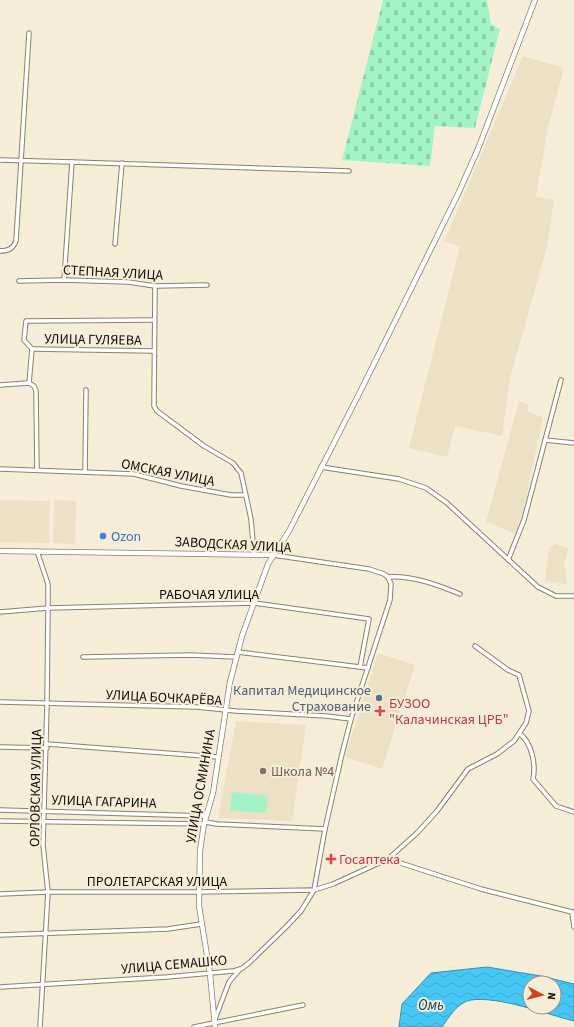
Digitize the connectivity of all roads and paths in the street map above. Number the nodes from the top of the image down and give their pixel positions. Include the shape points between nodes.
1 (535, 0) edge
2 (29, 33) dead end
3 (0, 160) edge
4 (21, 160) junction
5 (72, 162) junction
6 (122, 163) junction
7 (349, 171) dead end
8 (115, 244) dead end
9 (0, 251) edge
10 (64, 280) junction
11 (19, 281) dead end
12 (207, 285) dead end
13 (155, 286) junction
14 (154, 320) junction
15 (32, 349) junction
16 (153, 351) junction
17 (561, 380) dead end
18 (29, 383) junction
19 (0, 385) edge
20 (86, 390) dead end
21 (545, 440) junction
22 (574, 443) edge
23 (321, 467) junction
24 (0, 469) edge
25 (37, 470) junction
26 (86, 472) junction
27 (245, 495) junction
28 (0, 551) edge
29 (37, 551) junction
30 (254, 554) junction
31 (273, 555) junction
32 (508, 560) junction
33 (388, 577) junction
34 (460, 594) dead end
35 (574, 596) edge
36 (254, 603) junction
37 (48, 608) junction
38 (0, 612) edge
39 (475, 646) dead end
40 (237, 654) junction
41 (83, 657) dead end
42 (360, 667) junction
43 (368, 668) junction
44 (0, 702) edge
45 (48, 704) junction
46 (225, 710) junction
47 (351, 719) junction
48 (520, 734) junction
49 (47, 746) junction
50 (0, 747) edge
51 (218, 757) junction
52 (0, 810) edge
53 (45, 811) junction
54 (574, 812) edge
55 (206, 816) junction
56 (0, 821) edge
57 (45, 822) junction
58 (204, 823) junction
59 (325, 828) junction
60 (388, 859) junction
61 (314, 890) junction
62 (48, 892) junction
63 (198, 892) junction
64 (0, 894) edge
65 (573, 911) edge
66 (201, 924) junction
67 (574, 927) edge
68 (46, 934) junction
69 (0, 935) edge
70 (241, 968) junction
71 (210, 974) junction
72 (42, 985) junction
73 (0, 987) edge
74 (303, 1005) dead end
75 (215, 1023) edge
76 (40, 1027) edge
77 (194, 1027) edge

1 - 23 street, УЛИЦА ОСМИНИНА via 461,187
2 - 4 street
3 - 4 street
4 - 5 street
4 - 9 street via 16,241 14,247
5 - 6 street
5 - 10 street
6 - 7 street
6 - 8 street
10 - 11 street, СТЕПНАЯ УЛИЦА
10 - 13 street, СТЕПНАЯ УЛИЦА via 128,282
12 - 13 street, СТЕПНАЯ УЛИЦА
13 - 14 street
14 - 15 street via 29,320 25,324 24,340
14 - 16 street
15 - 16 street, УЛИЦА ГУЛЯЕВА
15 - 18 street
16 - 27 street via 154,406 157,411 237,467 241,473
17 - 21 street
18 - 19 street
18 - 25 street via 36,391
20 - 26 street
21 - 22 street
21 - 32 street via 524,520
23 - 31 street, УЛИЦА ОСМИНИНА
23 - 32 street via 399,479 426,488 438,495
24 - 25 street, ОМСКАЯ УЛИЦА
25 - 26 street, ОМСКАЯ УЛИЦА
26 - 27 street, ОМСКАЯ УЛИЦА via 134,474 230,495
27 - 30 street via 251,519
28 - 29 street, ЗАВОДСКАЯ УЛИЦА
29 - 30 street, ЗАВОДСКАЯ УЛИЦА
29 - 37 street, ОРЛОВСКАЯ УЛИЦА via 48,584
30 - 31 street, ЗАВОДСКАЯ УЛИЦА
31 - 33 street, ЗАВОДСКАЯ УЛИЦА via 369,569
31 - 36 street, УЛИЦА ОСМИНИНА
32 - 35 street via 549,594
33 - 34 street, ЗАВОДСКАЯ УЛИЦА via 422,581
33 - 43 street via 391,584 390,600
36 - 37 street, РАБОЧАЯ УЛИЦА
36 - 40 street, УЛИЦА ОСМИНИНА
36 - 42 street, РАБОЧАЯ УЛИЦА via 369,620
37 - 38 street, РАБОЧАЯ УЛИЦА
37 - 45 street, ОРЛОВСКАЯ УЛИЦА
39 - 48 street via 520,678 529,711
40 - 41 street
40 - 42 street
40 - 46 street, УЛИЦА ОСМИНИНА
42 - 43 street
43 - 47 street
44 - 45 street, УЛИЦА БОЧКАРЁВА
45 - 46 street, УЛИЦА БОЧКАРЁВА via 197,707
45 - 49 street, ОРЛОВСКАЯ УЛИЦА
46 - 47 street, УЛИЦА БОЧКАРЁВА
46 - 51 street, УЛИЦА ОСМИНИНА
47 - 59 street
48 - 54 street via 530,750 535,767 533,778 540,789 556,806
48 - 60 street, ПРОЛЕТАРСКАЯ УЛИЦА via 502,750 468,769 417,833
49 - 50 street
49 - 51 street
49 - 53 street, ОРЛОВСКАЯ УЛИЦА
51 - 55 street, УЛИЦА ОСМИНИНА via 212,798
52 - 53 street, УЛИЦА ГАГАРИНА
53 - 55 street, УЛИЦА ГАГАРИНА
53 - 57 street, ОРЛОВСКАЯ УЛИЦА
55 - 58 street, УЛИЦА ОСМИНИНА
56 - 57 street, УЛИЦА ГАГАРИНА
57 - 58 street, УЛИЦА ГАГАРИНА
57 - 62 street, ОРЛОВСКАЯ УЛИЦА via 43,845
58 - 59 street, УЛИЦА ГАГАРИНА
58 - 63 street, УЛИЦА ОСМИНИНА
59 - 61 street
60 - 61 street, ПРОЛЕТАРСКАЯ УЛИЦА
60 - 65 street via 481,889
61 - 63 street, ПРОЛЕТАРСКАЯ УЛИЦА
61 - 70 street, УЛИЦА СЕМАШКО via 301,911
62 - 63 street, ПРОЛЕТАРСКАЯ УЛИЦА
62 - 64 street, ПРОЛЕТАРСКАЯ УЛИЦА
62 - 68 street, ОРЛОВСКАЯ УЛИЦА
63 - 66 street, УЛИЦА ОСМИНИНА
65 - 67 street
66 - 68 street via 168,929
66 - 71 street, УЛИЦА ОСМИНИНА
68 - 69 street
68 - 72 street, ОРЛОВСКАЯ УЛИЦА
70 - 71 street, УЛИЦА СЕМАШКО
70 - 75 street via 229,982
71 - 72 street, УЛИЦА СЕМАШКО
71 - 75 street, УЛИЦА ОСМИНИНА
72 - 73 street, УЛИЦА СЕМАШКО
72 - 76 street, ОРЛОВСКАЯ УЛИЦА
74 - 75 street
75 - 77 street

